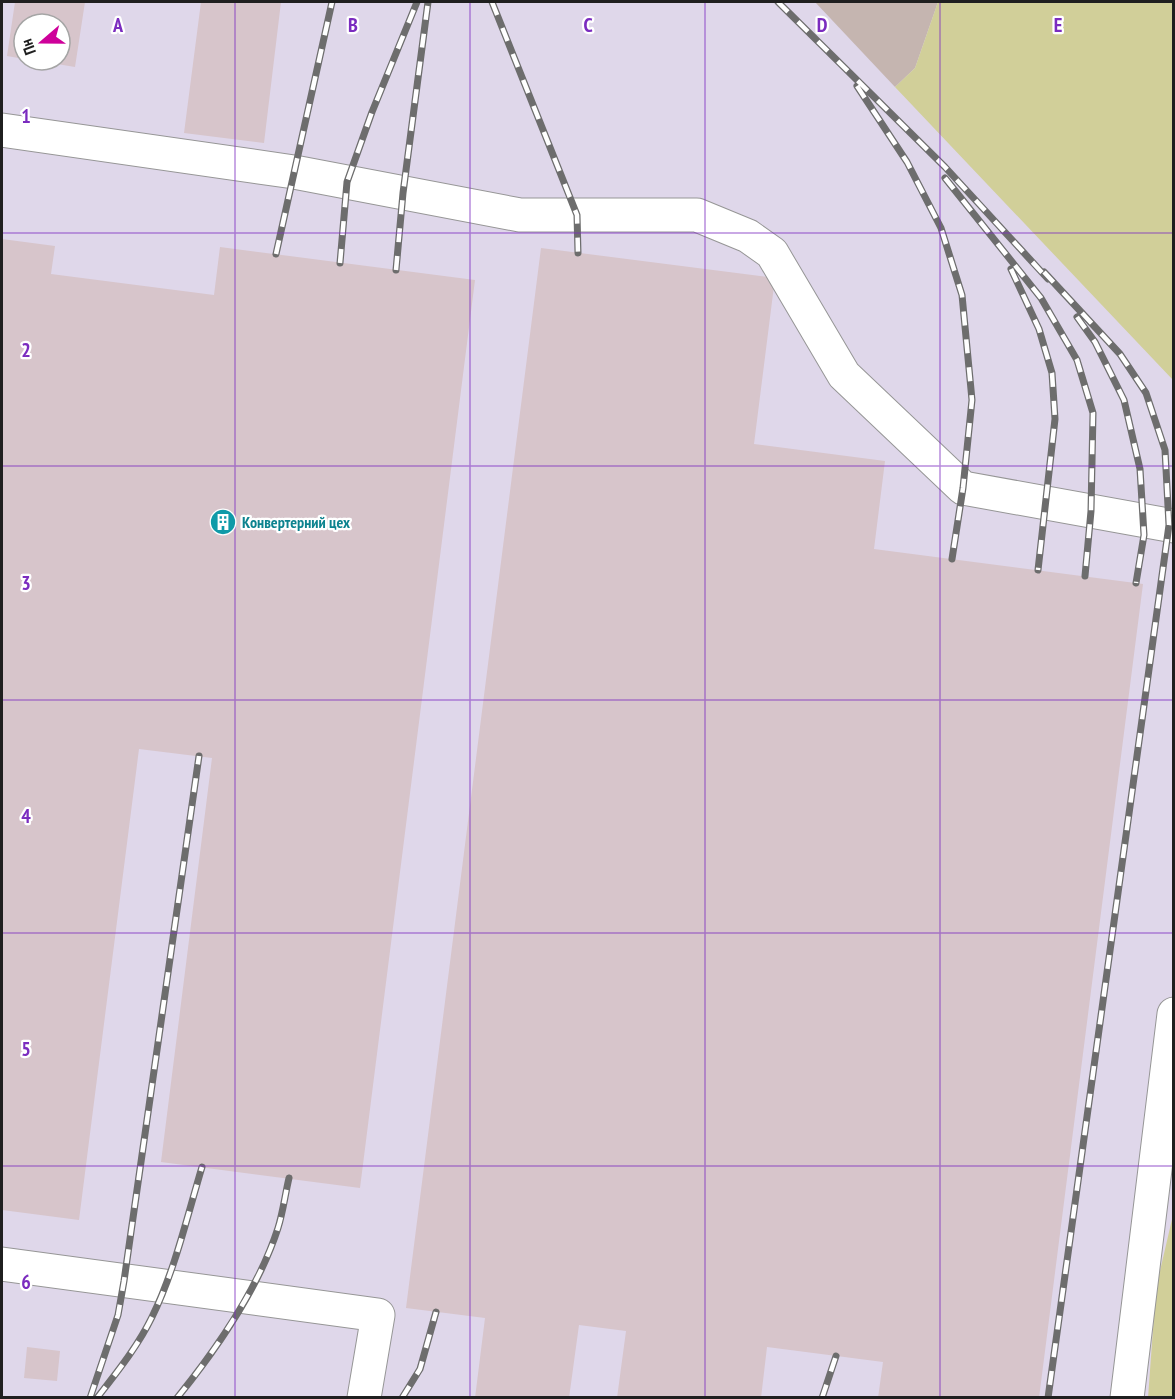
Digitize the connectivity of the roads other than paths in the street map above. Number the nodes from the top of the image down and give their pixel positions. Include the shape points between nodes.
1 (2, 130) edge
2 (1173, 526) edge
3 (1173, 1014) edge
4 (2, 1264) edge
5 (364, 1398) edge
6 (1127, 1398) edge

1 - 2 lane via 294,172 520,216 697,215 748,236 772,254 844,375 963,488
3 - 6 lane
4 - 5 lane via 378,1315

